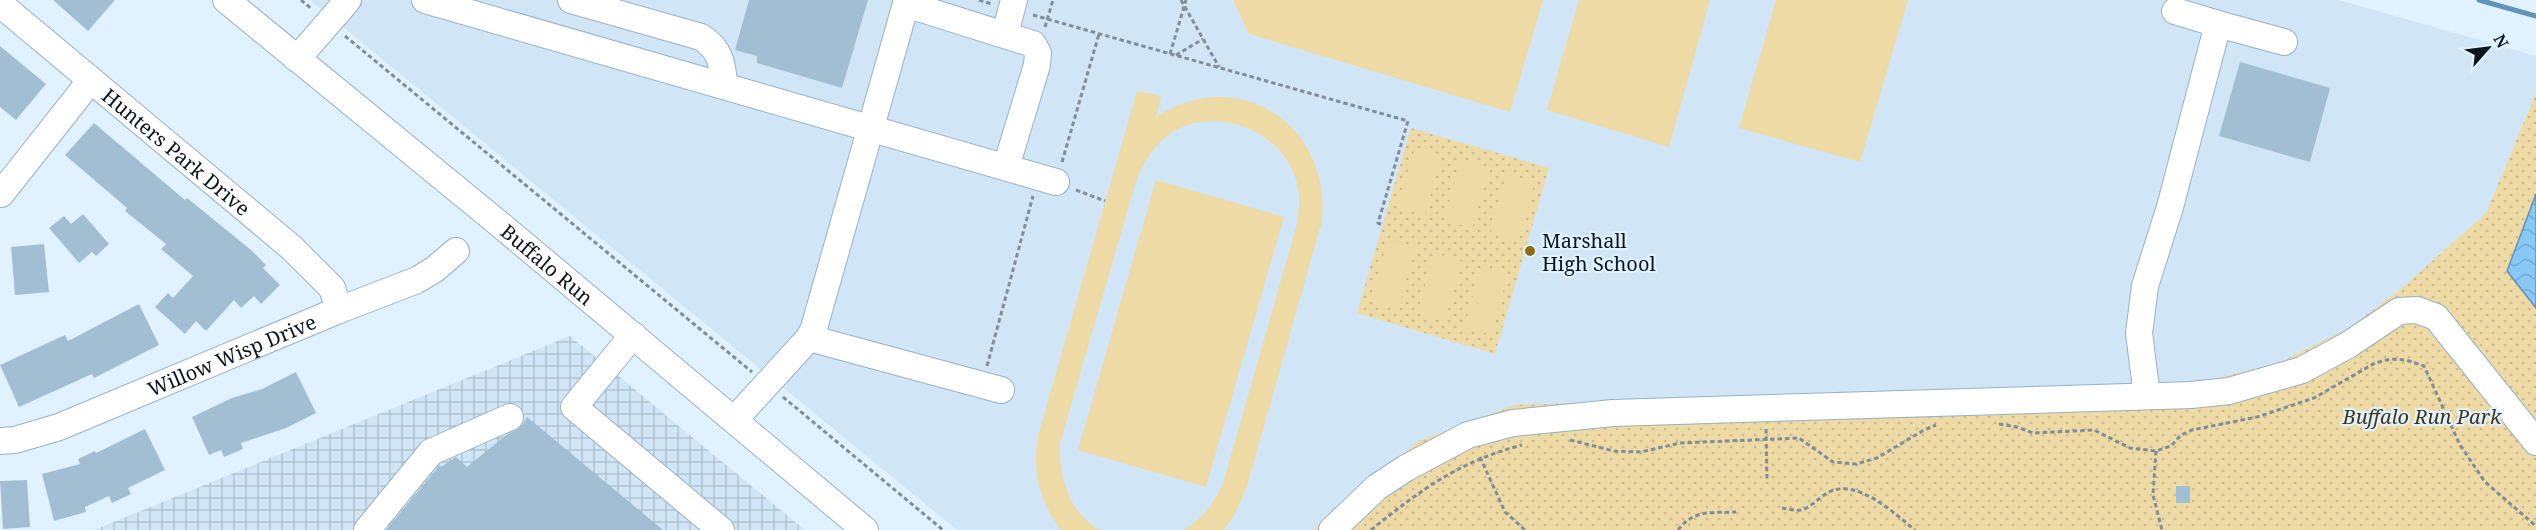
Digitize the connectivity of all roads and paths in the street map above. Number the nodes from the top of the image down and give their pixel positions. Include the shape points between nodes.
1 (226, 0) edge
2 (302, 0) edge
3 (348, 0) edge
4 (571, 0) edge
5 (979, 0) edge
6 (1053, 0) edge
7 (1180, 0) edge
8 (1186, 0) edge
9 (441, 2) edge
10 (906, 2) edge
11 (0, 4) edge
12 (1013, 5) edge
13 (1184, 6) junction
14 (2175, 10) dead end
15 (1047, 19) junction
16 (328, 22) junction
17 (2218, 24) junction
18 (1005, 34) junction
19 (1099, 34) junction
20 (1203, 39) junction
21 (2284, 42) dead end
22 (1033, 44) junction
23 (1170, 54) junction
24 (1176, 55) junction
25 (297, 59) junction
26 (1219, 68) junction
27 (91, 80) junction
28 (724, 85) junction
29 (871, 127) junction
30 (1006, 167) junction
31 (1047, 179) junction
32 (1, 194) edge
33 (1105, 201) dead end
34 (1383, 225) dead end
35 (456, 251) dead end
36 (339, 310) junction
37 (633, 335) junction
38 (809, 338) junction
39 (767, 384) junction
40 (992, 387) joint
41 (2147, 396) junction
42 (1766, 409) junction
43 (510, 417) dead end
44 (734, 420) junction
45 (1942, 423) dead end
46 (1992, 424) dead end
47 (1767, 439) junction
48 (1564, 440) dead end
49 (0, 441) edge
50 (2536, 442) edge
51 (1526, 444) dead end
52 (2156, 451) junction
53 (1480, 457) junction
54 (1767, 481) dead end
55 (1782, 508) dead end
56 (1736, 512) dead end
57 (2536, 526) edge
58 (368, 530) edge
59 (721, 530) edge
60 (866, 530) edge
61 (943, 530) edge
62 (1332, 530) edge
63 (1371, 530) edge
64 (1525, 530) edge
65 (1678, 530) edge
66 (1915, 530) edge
67 (2162, 530) edge

1 - 25 street, Buffalo Run
2 - 16 path
3 - 16 street
4 - 28 street via 701,37 711,43 723,63
5 - 12 path
6 - 15 path
7 - 13 path
8 - 13 path
9 - 28 street
10 - 18 street
10 - 29 street
11 - 27 street, Hunters Park Drive
12 - 15 path
12 - 18 street
13 - 20 path
13 - 23 path
14 - 17 street
15 - 19 path
15 - 22 path via 1041,39
16 - 25 street
16 - 39 path
17 - 21 street
17 - 41 street via 2145,286 2139,333
18 - 22 street
19 - 23 path
19 - 31 path
20 - 24 path
20 - 26 path
22 - 30 street via 1038,53 1037,65
23 - 24 path
24 - 26 path
25 - 37 street, Buffalo Run
26 - 34 path via 1408,121 1378,223
27 - 32 street
27 - 36 street, Hunters Park Drive via 292,248 332,288
28 - 29 street
29 - 30 street
29 - 38 street
30 - 31 street
31 - 33 path
31 - 40 path
35 - 36 street, Willow Wisp Drive via 417,280
36 - 49 street, Willow Wisp Drive via 59,427
37 - 44 street, Buffalo Run
37 - 59 street via 574,407
38 - 39 street
38 - 40 street
39 - 44 street
39 - 61 path
41 - 42 street
41 - 50 street via 2229,391 2302,370 2399,311 2417,310 2436,316
42 - 47 path
42 - 62 street via 1613,413 1513,423 1468,435 1377,488
43 - 58 street via 431,453
44 - 60 street, Buffalo Run
45 - 47 path via 1877,458 1856,464 1833,462 1799,438
46 - 52 path via 2032,433 2094,430 2130,448
47 - 48 path via 1680,443 1641,452 1614,451
47 - 54 path
51 - 53 path
52 - 57 path via 2171,446 2192,430 2257,417 2314,398 2375,363 2406,360 2424,366 2460,445 2485,482
52 - 67 path via 2153,495
53 - 63 path via 1422,489
53 - 64 path via 1505,512
55 - 66 path via 1802,510 1830,491 1845,487 1892,511
56 - 65 path via 1703,513 1687,519

